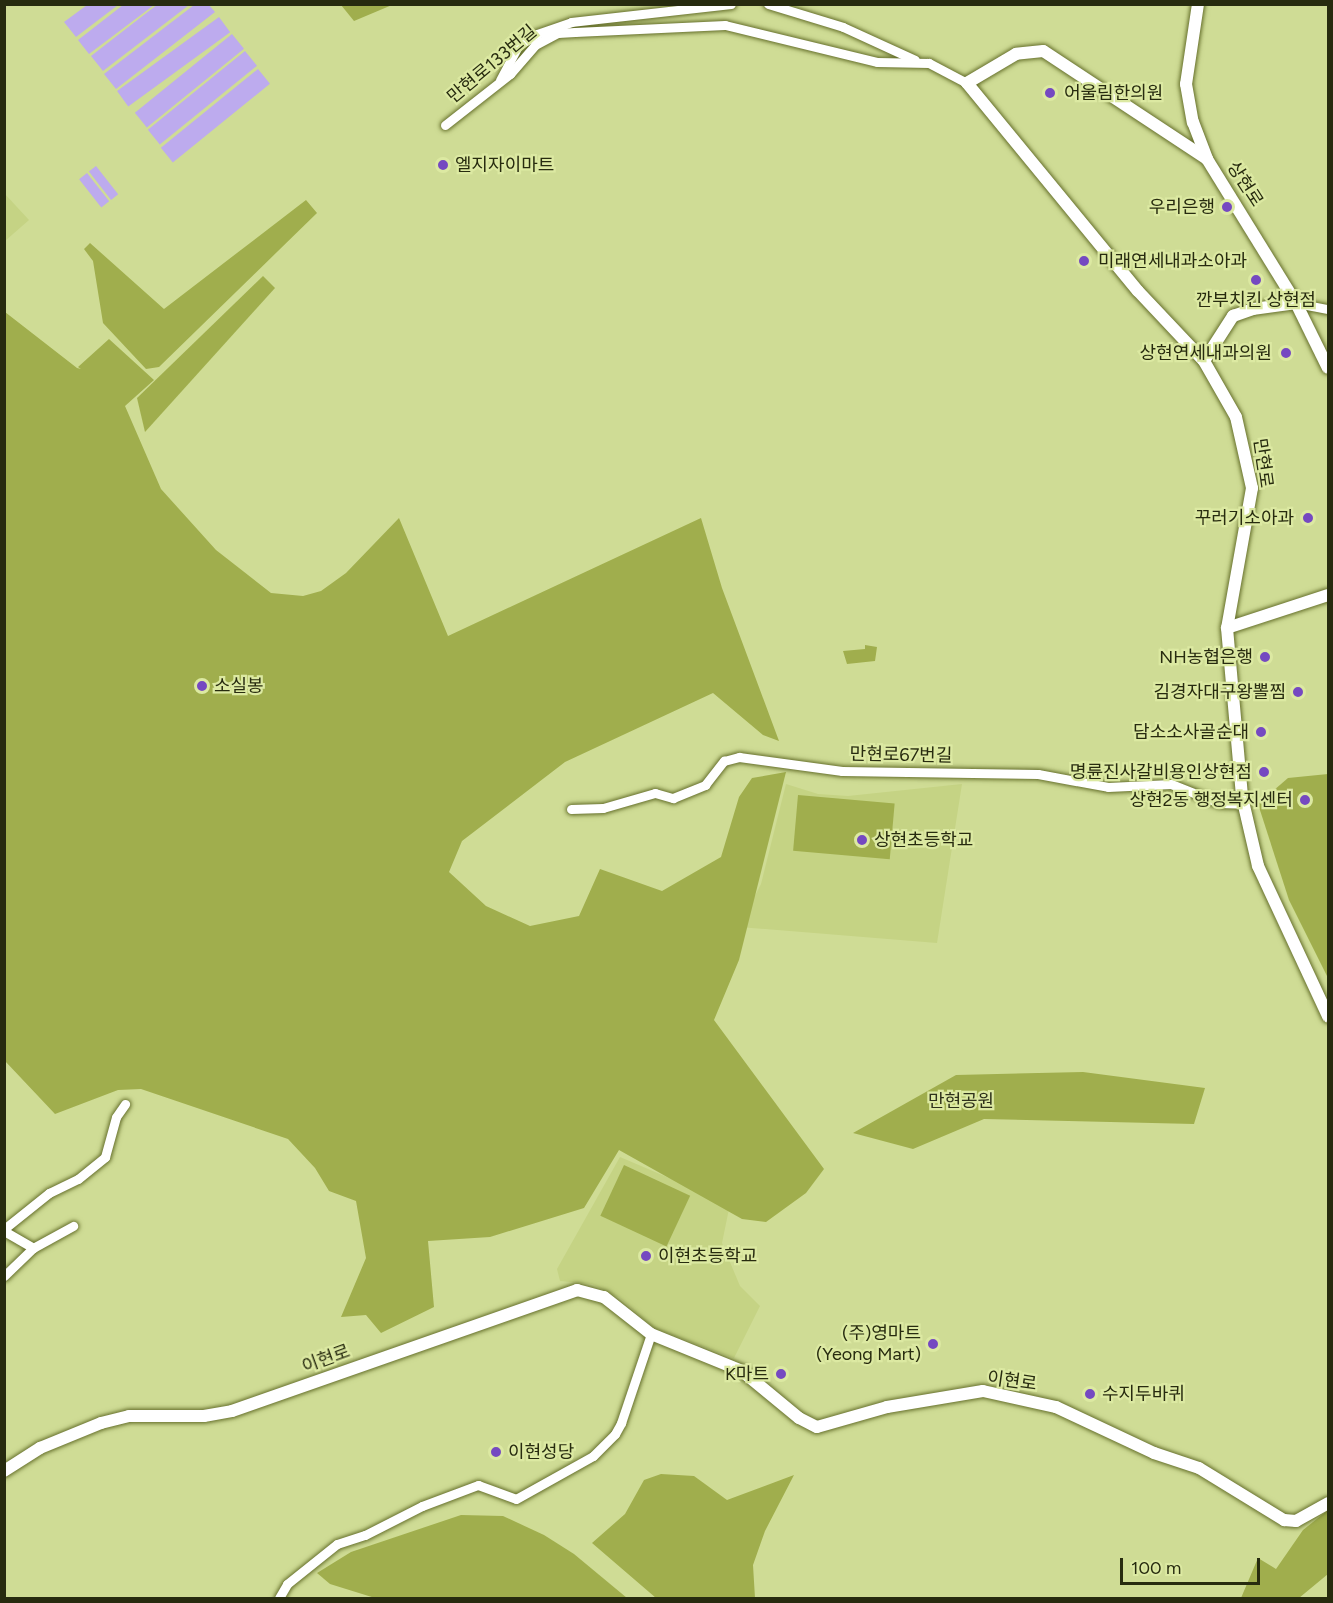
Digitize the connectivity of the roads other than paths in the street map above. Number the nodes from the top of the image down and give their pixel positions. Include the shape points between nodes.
1 (731, 4) edge
2 (768, 4) edge
3 (1198, 4) edge
4 (917, 61) junction
5 (967, 82) junction
6 (497, 84) junction
7 (446, 124) dead end
8 (1207, 159) junction
9 (1296, 303) junction
10 (1329, 309) edge
11 (1204, 362) junction
12 (1329, 368) edge
13 (1329, 595) edge
14 (1227, 628) junction
15 (1244, 804) junction
16 (571, 809) dead end
17 (1329, 1016) edge
18 (124, 1104) dead end
19 (74, 1226) dead end
20 (4, 1230) edge
21 (33, 1248) junction
22 (4, 1276) edge
23 (651, 1334) junction
24 (4, 1471) edge
25 (1328, 1503) edge
26 (279, 1599) edge

1 - 6 street via 571,22 519,45
2 - 4 street via 843,27
3 - 8 street, 상현로 via 1186,84 1193,122
4 - 5 street, 만현로 via 946,69
4 - 6 street, 만현로133번길 via 877,62 725,25 575,32 558,33 535,45
5 - 8 street via 1016,54 1043,51
5 - 11 street, 만현로 via 1138,291
6 - 7 street, 만현로133번길
8 - 9 street, 상현로
9 - 10 street
9 - 11 street via 1233,316
9 - 12 street, 상현로
11 - 14 street, 만현로 via 1236,417 1247,451 1252,488
13 - 14 street
14 - 15 street, 만현로
15 - 16 street, 만현로67번길 via 1218,803 1171,784 1108,787 1038,774 842,771 739,758 724,761 705,785 674,798 655,793 603,808
15 - 17 street, 만현로 via 1258,866
18 - 20 street via 116,1117 105,1157 78,1179 49,1193
19 - 21 street
20 - 21 street
21 - 22 street
23 - 24 street, 이현로 via 604,1297 577,1290 232,1411 204,1416 129,1416 94,1425 40,1448
23 - 25 street, 이현로 via 742,1371 799,1419 817,1427 886,1407 983,1391 1056,1407 1154,1453 1199,1468 1284,1520 1296,1521
23 - 26 street via 621,1423 606,1445 516,1499 478,1485 337,1544 287,1584

